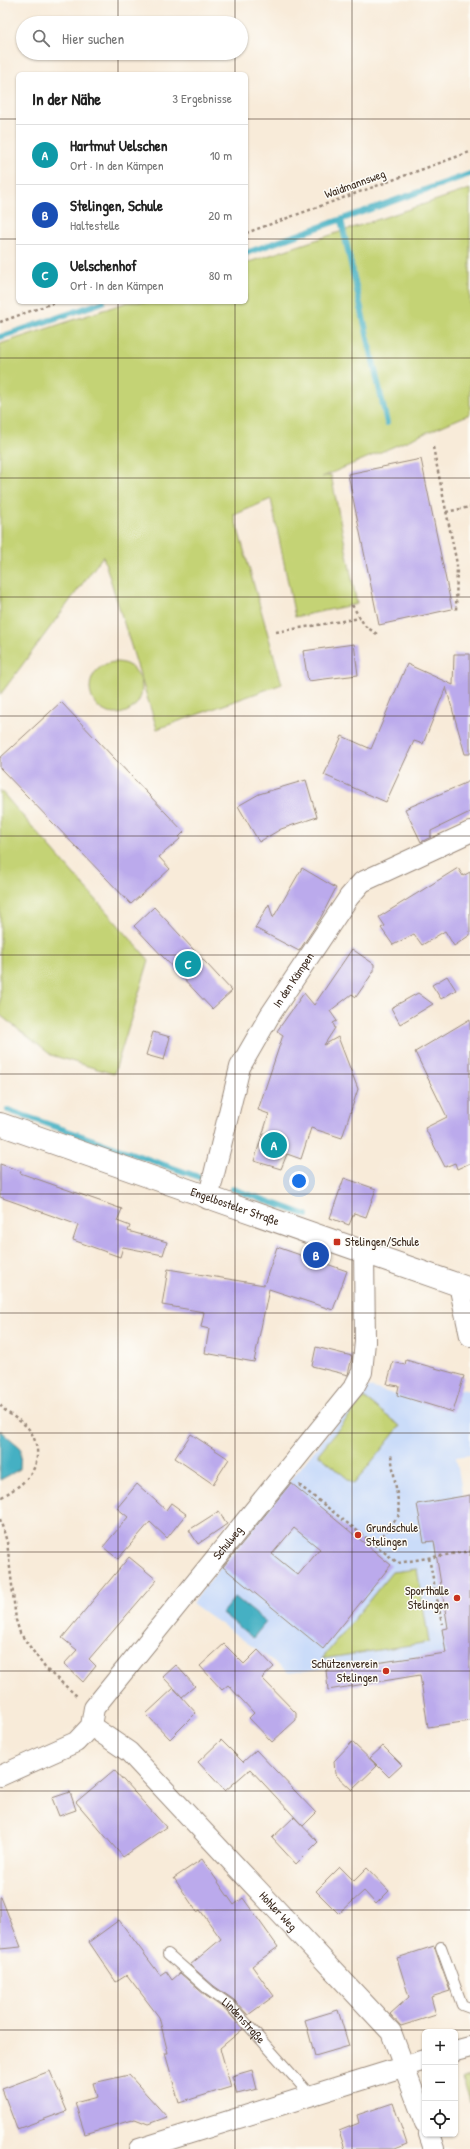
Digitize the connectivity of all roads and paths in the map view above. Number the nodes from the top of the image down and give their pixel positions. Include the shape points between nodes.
1 (470, 152) edge
2 (248, 232) edge
3 (50, 304) edge
4 (0, 322) edge
5 (433, 446) dead end
6 (470, 508) edge
7 (446, 512) junction
8 (352, 605) dead end
9 (456, 612) dead end
10 (360, 618) junction
11 (276, 632) dead end
12 (377, 634) dead end
13 (470, 832) edge
14 (0, 1124) edge
15 (208, 1199) junction
16 (364, 1253) junction
17 (465, 1287) edge
18 (470, 1336) edge
19 (0, 1406) edge
20 (391, 1455) dead end
21 (285, 1474) junction
22 (0, 1498) edge
23 (0, 1519) edge
24 (375, 1545) junction
25 (470, 1551) edge
26 (429, 1558) junction
27 (442, 1624) dead end
28 (93, 1717) junction
29 (0, 1776) edge
30 (441, 1947) dead end
31 (168, 1954) dead end
32 (470, 2008) edge
33 (470, 2047) edge
34 (458, 2050) edge
35 (422, 2061) edge
36 (404, 2066) junction
37 (311, 2096) junction
38 (422, 2115) edge
39 (430, 2137) edge
40 (139, 2149) edge
41 (434, 2149) edge

1 - 2 path, Waidmannsweg
3 - 4 path
5 - 7 path
6 - 7 path
7 - 9 path via 457,564
8 - 10 path
10 - 11 path
10 - 12 path via 365,626
13 - 15 street, In den Kämpen via 362,882 349,897 270,1015 240,1068
14 - 15 street, Engelbosteler Straße
15 - 16 street, Engelbosteler Straße
16 - 17 street, Engelbosteler Straße
16 - 21 street, Schulweg via 365,1342 362,1372 354,1387
17 - 18 street
19 - 22 path via 28,1428 36,1443 38,1459 32,1474 21,1486
20 - 24 path via 400,1514
21 - 24 path
21 - 28 street, Schulweg
23 - 28 path via 7,1542 16,1620 20,1633 46,1669
24 - 26 path via 398,1563
25 - 26 path
26 - 27 path
28 - 29 street, Schulweg via 76,1742
28 - 36 street, Hohler Weg via 129,1752 391,2032
30 - 32 lane via 462,2005
31 - 37 lane, Lindenstraße via 230,2005
33 - 34 street
35 - 36 street
36 - 37 street
36 - 38 street, Hohler Weg
37 - 40 street
39 - 41 street

